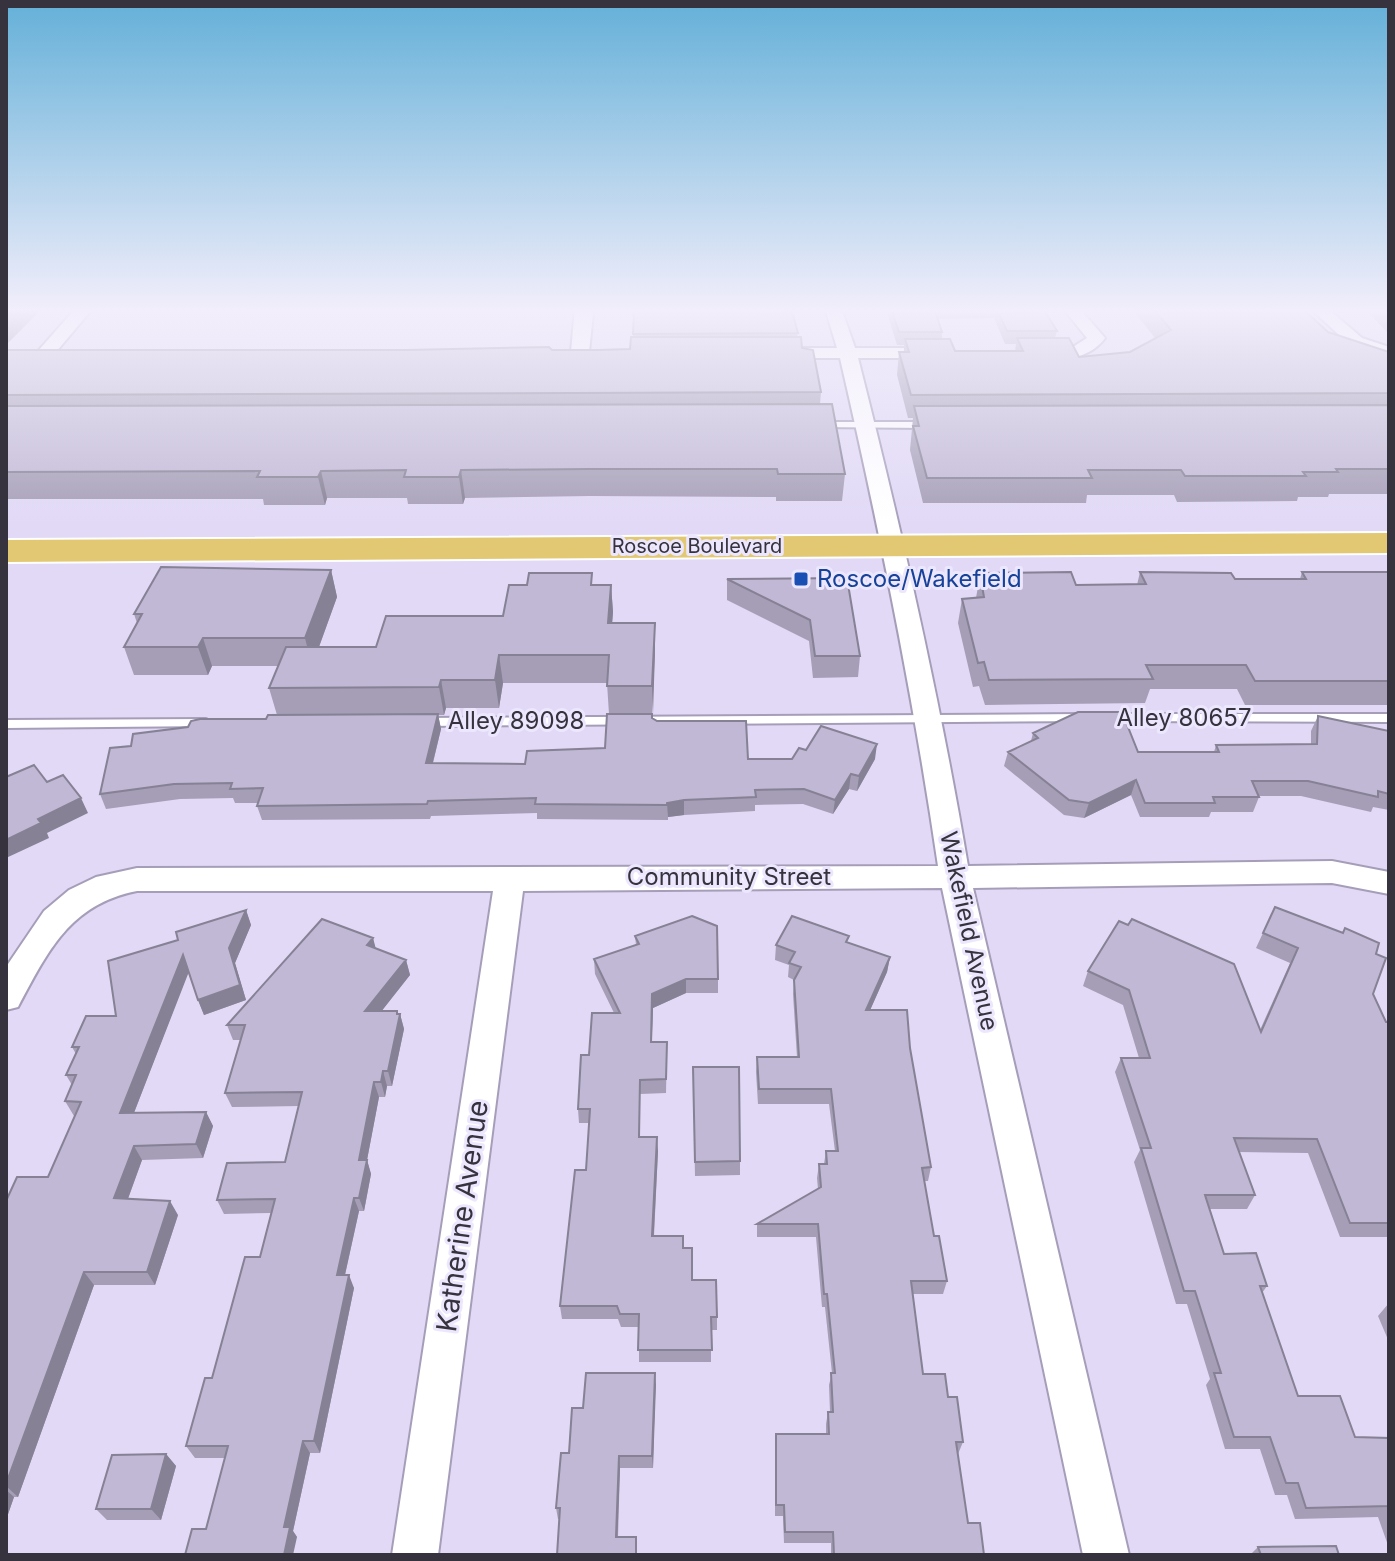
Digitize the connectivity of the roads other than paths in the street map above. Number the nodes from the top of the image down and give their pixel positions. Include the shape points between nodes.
1 (855, 381) edge
2 (808, 425) edge
3 (865, 425) junction
4 (945, 425) edge
5 (1389, 543) edge
6 (894, 545) junction
7 (6, 551) edge
8 (1389, 718) edge
9 (930, 719) junction
10 (404, 722) edge
11 (213, 723) edge
12 (6, 724) edge
13 (510, 877) junction
14 (955, 877) junction
15 (1389, 883) edge
16 (6, 997) edge
17 (415, 1555) edge
18 (1106, 1555) edge

1 - 3 street, Wakefield Avenue
2 - 3 lane
3 - 4 lane
3 - 6 street, Wakefield Avenue
5 - 6 main road, Roscoe Boulevard
6 - 7 main road, Roscoe Boulevard
6 - 9 street, Wakefield Avenue
8 - 9 lane, Alley 80657
9 - 10 lane, Alley 89098
9 - 14 street, Wakefield Avenue
11 - 12 lane
13 - 14 street, Community Street
13 - 16 street, Community Street via 148,877 98,887 56,915
13 - 17 street, Katherine Avenue
14 - 15 street, Community Street via 1332,872
14 - 18 street, Wakefield Avenue

